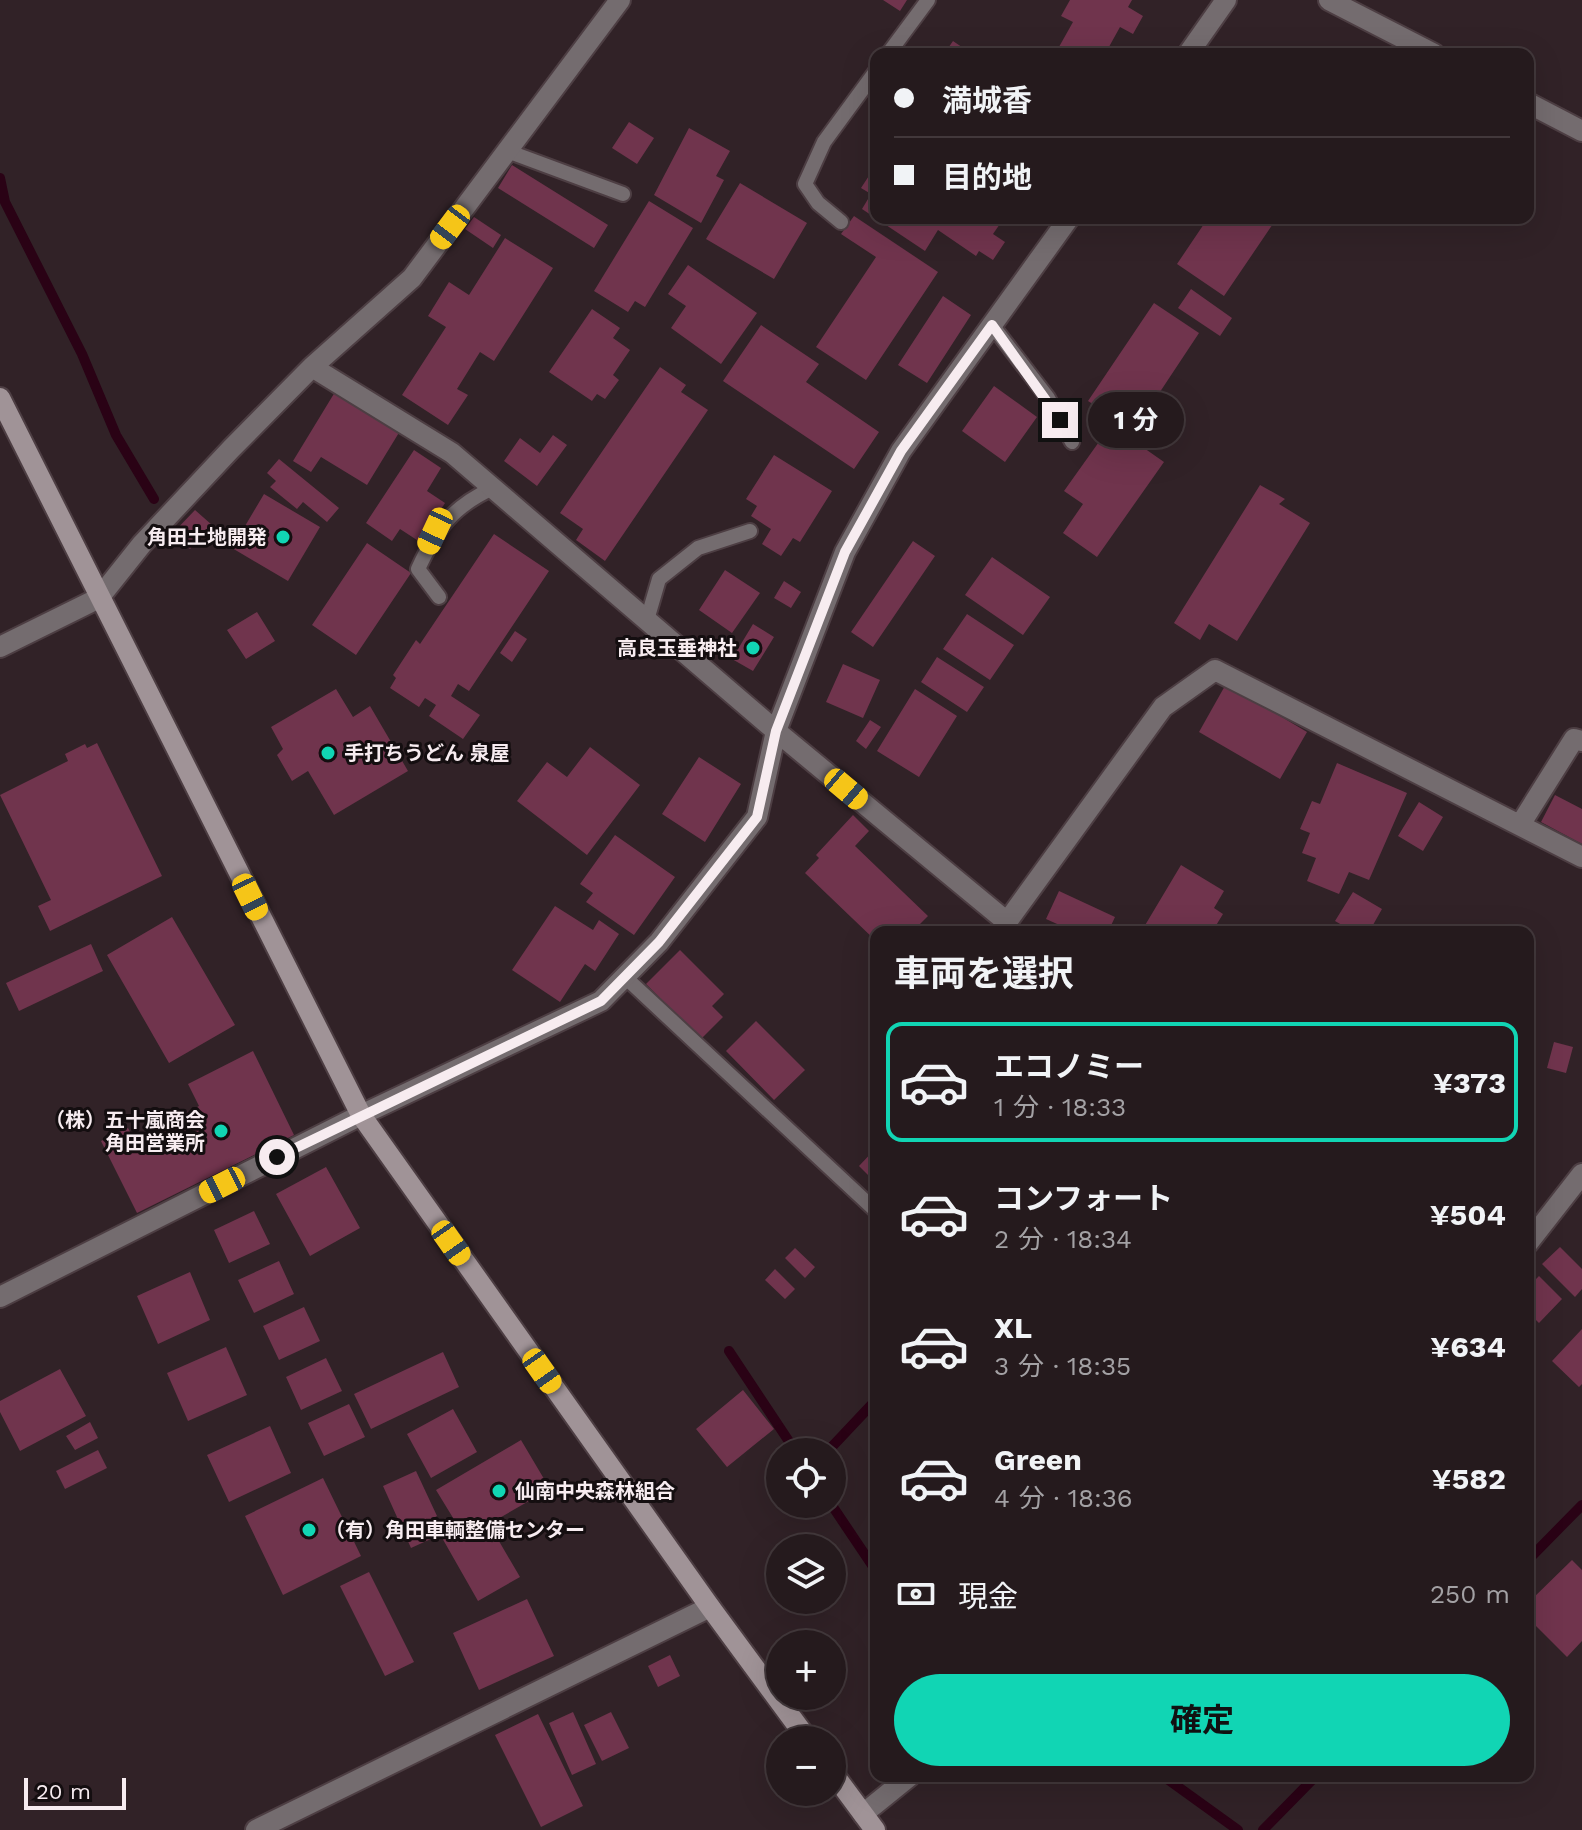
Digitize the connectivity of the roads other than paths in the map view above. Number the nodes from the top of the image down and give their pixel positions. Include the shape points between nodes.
1 (620, 0) edge
2 (928, 0) edge
3 (1226, 0) edge
4 (1329, 0) edge
5 (892, 48) edge
6 (1192, 48) edge
7 (1422, 48) edge
8 (870, 79) edge
9 (1534, 106) edge
10 (1582, 131) edge
11 (507, 151) junction
12 (623, 194) dead end
13 (841, 222) dead end
14 (1065, 224) edge
15 (992, 325) junction
16 (312, 367) junction
17 (0, 398) edge
18 (1072, 442) dead end
19 (493, 488) junction
20 (750, 531) dead end
21 (439, 597) dead end
22 (99, 598) junction
23 (647, 620) junction
24 (0, 647) edge
25 (776, 731) junction
26 (1582, 741) edge
27 (1520, 825) junction
28 (1582, 857) edge
29 (625, 977) junction
30 (361, 1115) junction
31 (1582, 1174) edge
32 (870, 1205) edge
33 (1534, 1235) edge
34 (0, 1297) edge
35 (710, 1607) junction
36 (798, 1726) edge
37 (905, 1782) edge
38 (846, 1791) edge
39 (869, 1822) edge
40 (256, 1830) edge

1 - 11 street
2 - 5 lane
3 - 6 street
4 - 7 street
8 - 13 lane via 824,142 805,184
9 - 10 street
11 - 12 lane
11 - 16 street via 412,278
14 - 15 street
15 - 18 lane via 1048,398
15 - 25 street via 901,451 845,552
16 - 19 street via 452,453
16 - 22 street via 142,544
17 - 22 street
19 - 21 lane via 469,500 435,531 418,569
19 - 23 street
20 - 23 lane via 698,548 659,579
22 - 24 street
22 - 30 street
23 - 25 street
25 - 27 street via 1007,922 1163,707 1215,670
25 - 29 street via 757,817
26 - 27 street via 1574,739
27 - 28 street
29 - 30 street via 601,1001
29 - 32 lane
30 - 34 street
30 - 35 street
31 - 33 street
35 - 36 street
35 - 40 street
37 - 39 street
38 - 39 street

